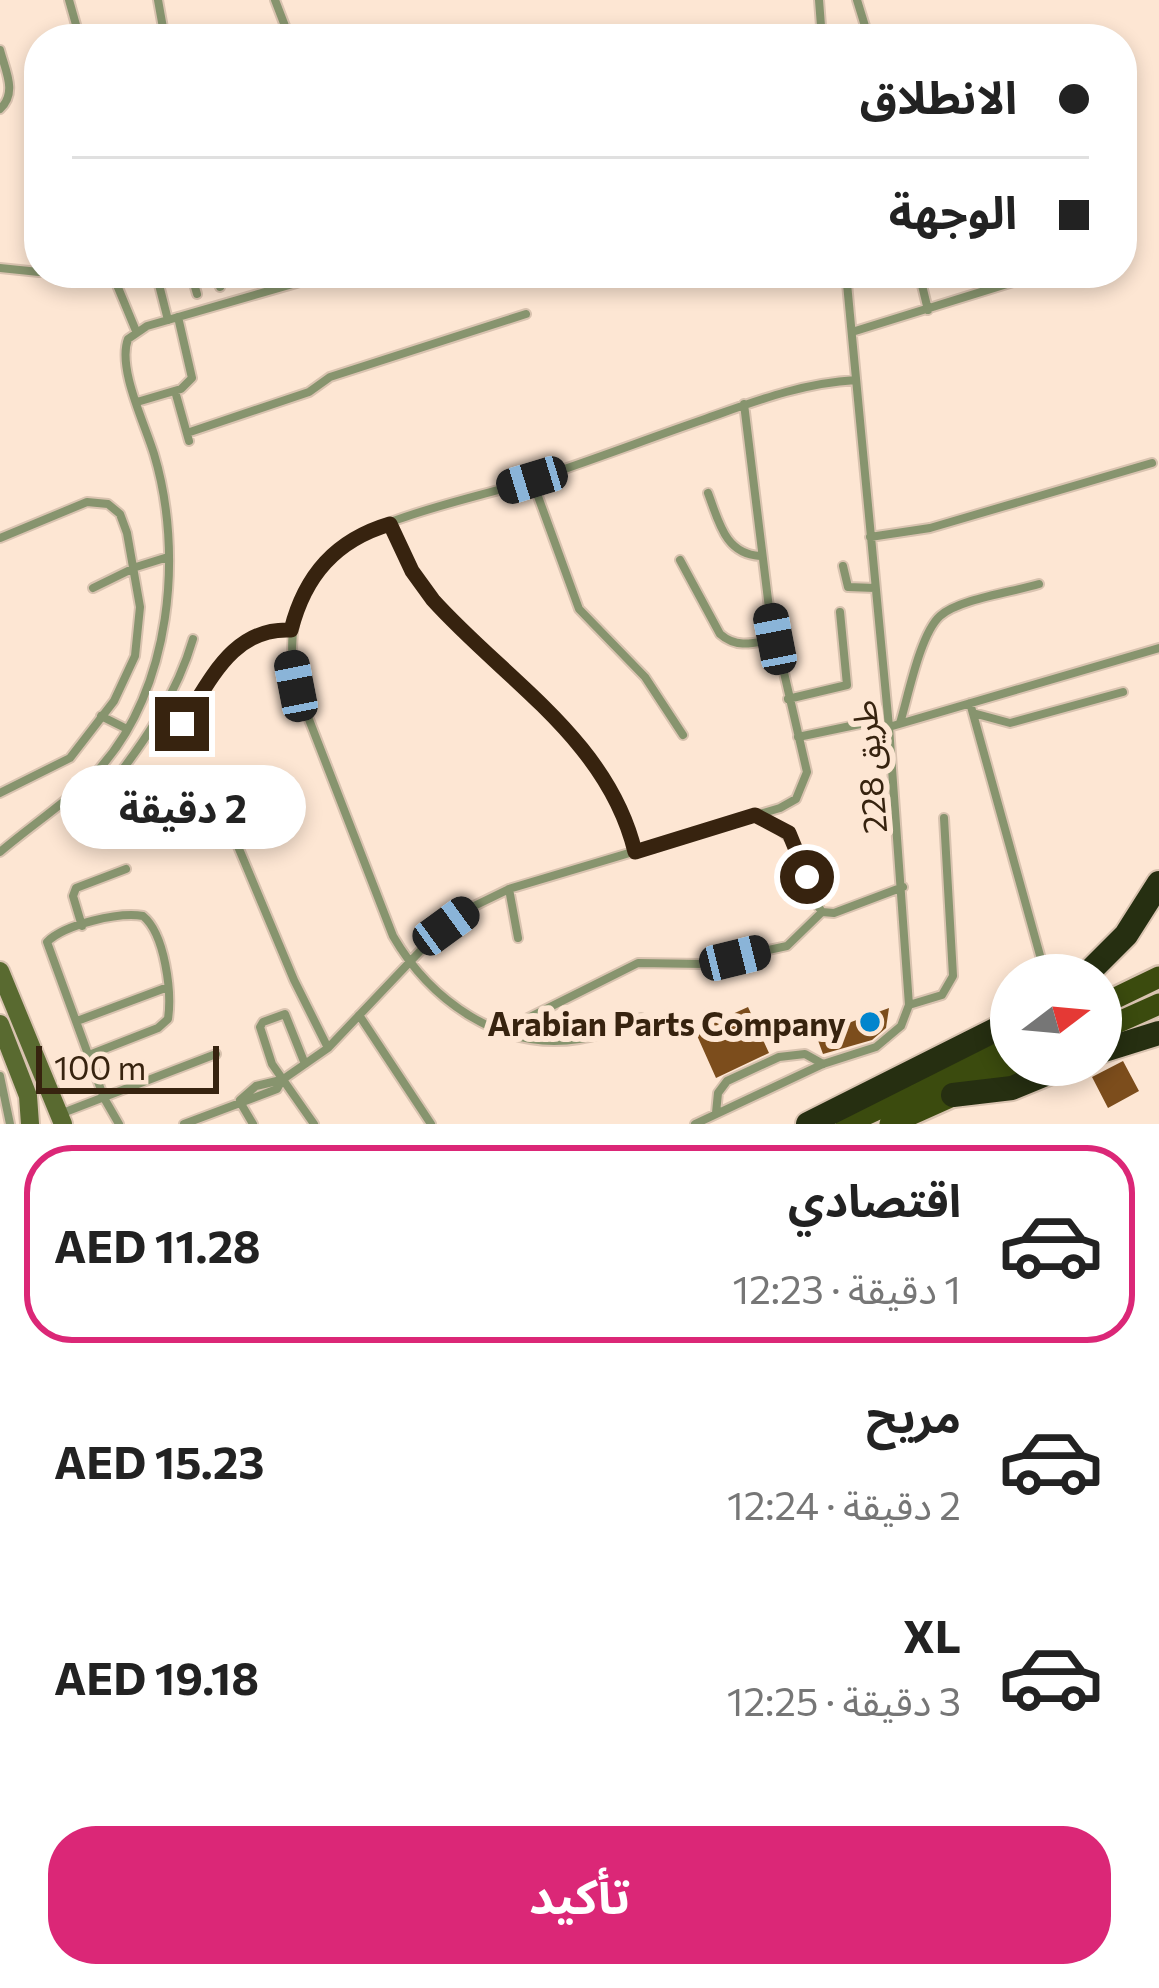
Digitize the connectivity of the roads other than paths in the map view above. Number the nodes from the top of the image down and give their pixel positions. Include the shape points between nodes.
1 (0, 50) edge
2 (3, 72) edge
3 (0, 109) edge
4 (118, 288) edge
5 (162, 288) edge
6 (195, 288) edge
7 (279, 288) edge
8 (848, 288) edge
9 (923, 288) edge
10 (996, 288) edge
11 (197, 294) dead end
12 (928, 310) junction
13 (526, 314) dead end
14 (173, 319) junction
15 (136, 331) junction
16 (852, 332) junction
17 (856, 380) junction
18 (175, 391) junction
19 (137, 402) junction
20 (744, 404) junction
21 (1151, 463) dead end
22 (532, 480) junction
23 (708, 494) dead end
24 (390, 524) junction
25 (870, 537) junction
26 (0, 538) edge
27 (760, 556) junction
28 (168, 557) junction
29 (680, 560) dead end
30 (843, 566) dead end
31 (136, 567) junction
32 (1040, 584) dead end
33 (875, 587) junction
34 (93, 588) dead end
35 (839, 612) dead end
36 (291, 630) junction
37 (193, 639) dead end
38 (775, 639) junction
39 (1159, 648) edge
40 (146, 691) junction
41 (1123, 692) dead end
42 (788, 699) junction
43 (167, 700) junction
44 (972, 708) junction
45 (101, 716) junction
46 (865, 723) dead end
47 (182, 724) dead end
48 (894, 725) junction
49 (127, 729) junction
50 (682, 735) dead end
51 (799, 737) junction
52 (255, 778) dead end
53 (109, 787) dead end
54 (0, 794) edge
55 (216, 794) junction
56 (169, 813) dead end
57 (755, 815) junction
58 (944, 818) dead end
59 (2, 850) edge
60 (635, 852) junction
61 (126, 869) dead end
62 (1159, 883) edge
63 (903, 887) junction
64 (509, 890) junction
65 (821, 912) junction
66 (82, 926) junction
67 (518, 938) dead end
68 (1040, 954) edge
69 (1107, 954) edge
70 (409, 964) junction
71 (0, 971) edge
72 (1159, 977) edge
73 (168, 987) junction
74 (1122, 995) edge
75 (1159, 1004) edge
76 (909, 1005) junction
77 (359, 1016) junction
78 (641, 1018) dead end
79 (77, 1021) junction
80 (1122, 1021) edge
81 (0, 1024) edge
82 (501, 1031) junction
83 (990, 1033) edge
84 (1159, 1033) edge
85 (1122, 1044) edge
86 (328, 1048) junction
87 (216, 1054) dead end
88 (89, 1055) junction
89 (990, 1057) edge
90 (305, 1064) junction
91 (823, 1064) junction
92 (0, 1076) edge
93 (990, 1079) edge
94 (282, 1080) junction
95 (1017, 1086) edge
96 (953, 1095) junction
97 (104, 1098) junction
98 (240, 1100) junction
99 (4, 1102) edge
100 (716, 1114) junction
101 (61, 1119) edge
102 (10, 1124) edge
103 (30, 1124) edge
104 (119, 1124) edge
105 (184, 1124) edge
106 (253, 1124) edge
107 (314, 1124) edge
108 (431, 1124) edge
109 (695, 1124) edge
110 (808, 1124) edge
111 (846, 1124) edge
112 (890, 1124) edge

1 - 2 lane
2 - 3 lane via 10,96
4 - 15 lane
5 - 14 lane
6 - 11 lane
7 - 14 lane
8 - 16 lane, طريق 228
9 - 12 lane
10 - 12 lane
12 - 16 lane
13 - 18 lane via 327,378 188,437
14 - 15 lane
14 - 18 lane via 193,374
15 - 19 lane via 124,350
16 - 17 lane, طريق 228
17 - 20 lane
17 - 25 lane, طريق 228
18 - 19 lane
19 - 28 lane via 159,471
20 - 22 lane
20 - 27 lane
21 - 25 lane via 931,528
22 - 24 lane
22 - 50 lane via 579,609 645,677
23 - 27 lane via 727,541
24 - 36 lane via 330,556 311,577
24 - 60 lane via 433,600 586,752 619,804
25 - 33 lane, طريق 228
26 - 31 lane via 101,502 120,514
27 - 38 lane
28 - 31 lane
28 - 40 lane via 163,628
29 - 38 lane via 720,634 746,645
30 - 33 lane via 848,587
31 - 34 lane
31 - 45 lane via 135,656
32 - 48 lane via 937,619
33 - 48 lane, طريق 228
35 - 42 lane via 847,685
36 - 47 lane via 239,644
36 - 70 lane via 296,686
37 - 43 lane
38 - 42 lane
39 - 44 lane
40 - 43 lane
40 - 49 lane
41 - 44 lane via 1010,723
42 - 51 lane
43 - 53 lane
44 - 48 lane
44 - 68 lane
45 - 49 lane
45 - 54 lane via 70,758
46 - 51 lane
48 - 63 lane, طريق 228
49 - 59 lane via 82,786
51 - 57 lane via 807,772 802,791 789,805
52 - 55 lane
55 - 56 lane
55 - 86 lane
57 - 60 lane
57 - 65 lane via 794,840
58 - 76 lane via 953,976 942,995
60 - 64 lane
61 - 66 lane via 76,888
62 - 69 highway
63 - 65 lane
63 - 76 lane, طريق 228
64 - 67 lane
64 - 70 lane via 470,908
65 - 82 lane via 787,946 703,964 638,963
66 - 73 lane via 129,915 149,920
66 - 79 lane via 52,936 47,946
70 - 77 lane
70 - 82 lane via 455,1006
71 - 101 street
72 - 74 main road
73 - 79 lane
73 - 88 lane via 164,1024
75 - 80 main road
76 - 91 lane via 886,1041
77 - 86 lane
77 - 108 lane
78 - 82 lane via 579,1040
79 - 88 lane
81 - 103 street
83 - 110 highway
84 - 85 highway
86 - 90 lane
87 - 97 lane
88 - 97 lane
89 - 111 main road
90 - 94 lane
90 - 94 lane via 285,1015 263,1022
91 - 100 lane
91 - 100 lane via 792,1053 732,1078 718,1093
92 - 99 lane
93 - 96 main road
94 - 98 lane
94 - 107 lane
95 - 96 highway
96 - 112 main road
97 - 101 lane
97 - 104 lane
98 - 105 lane
98 - 106 lane
99 - 102 lane
100 - 109 lane

